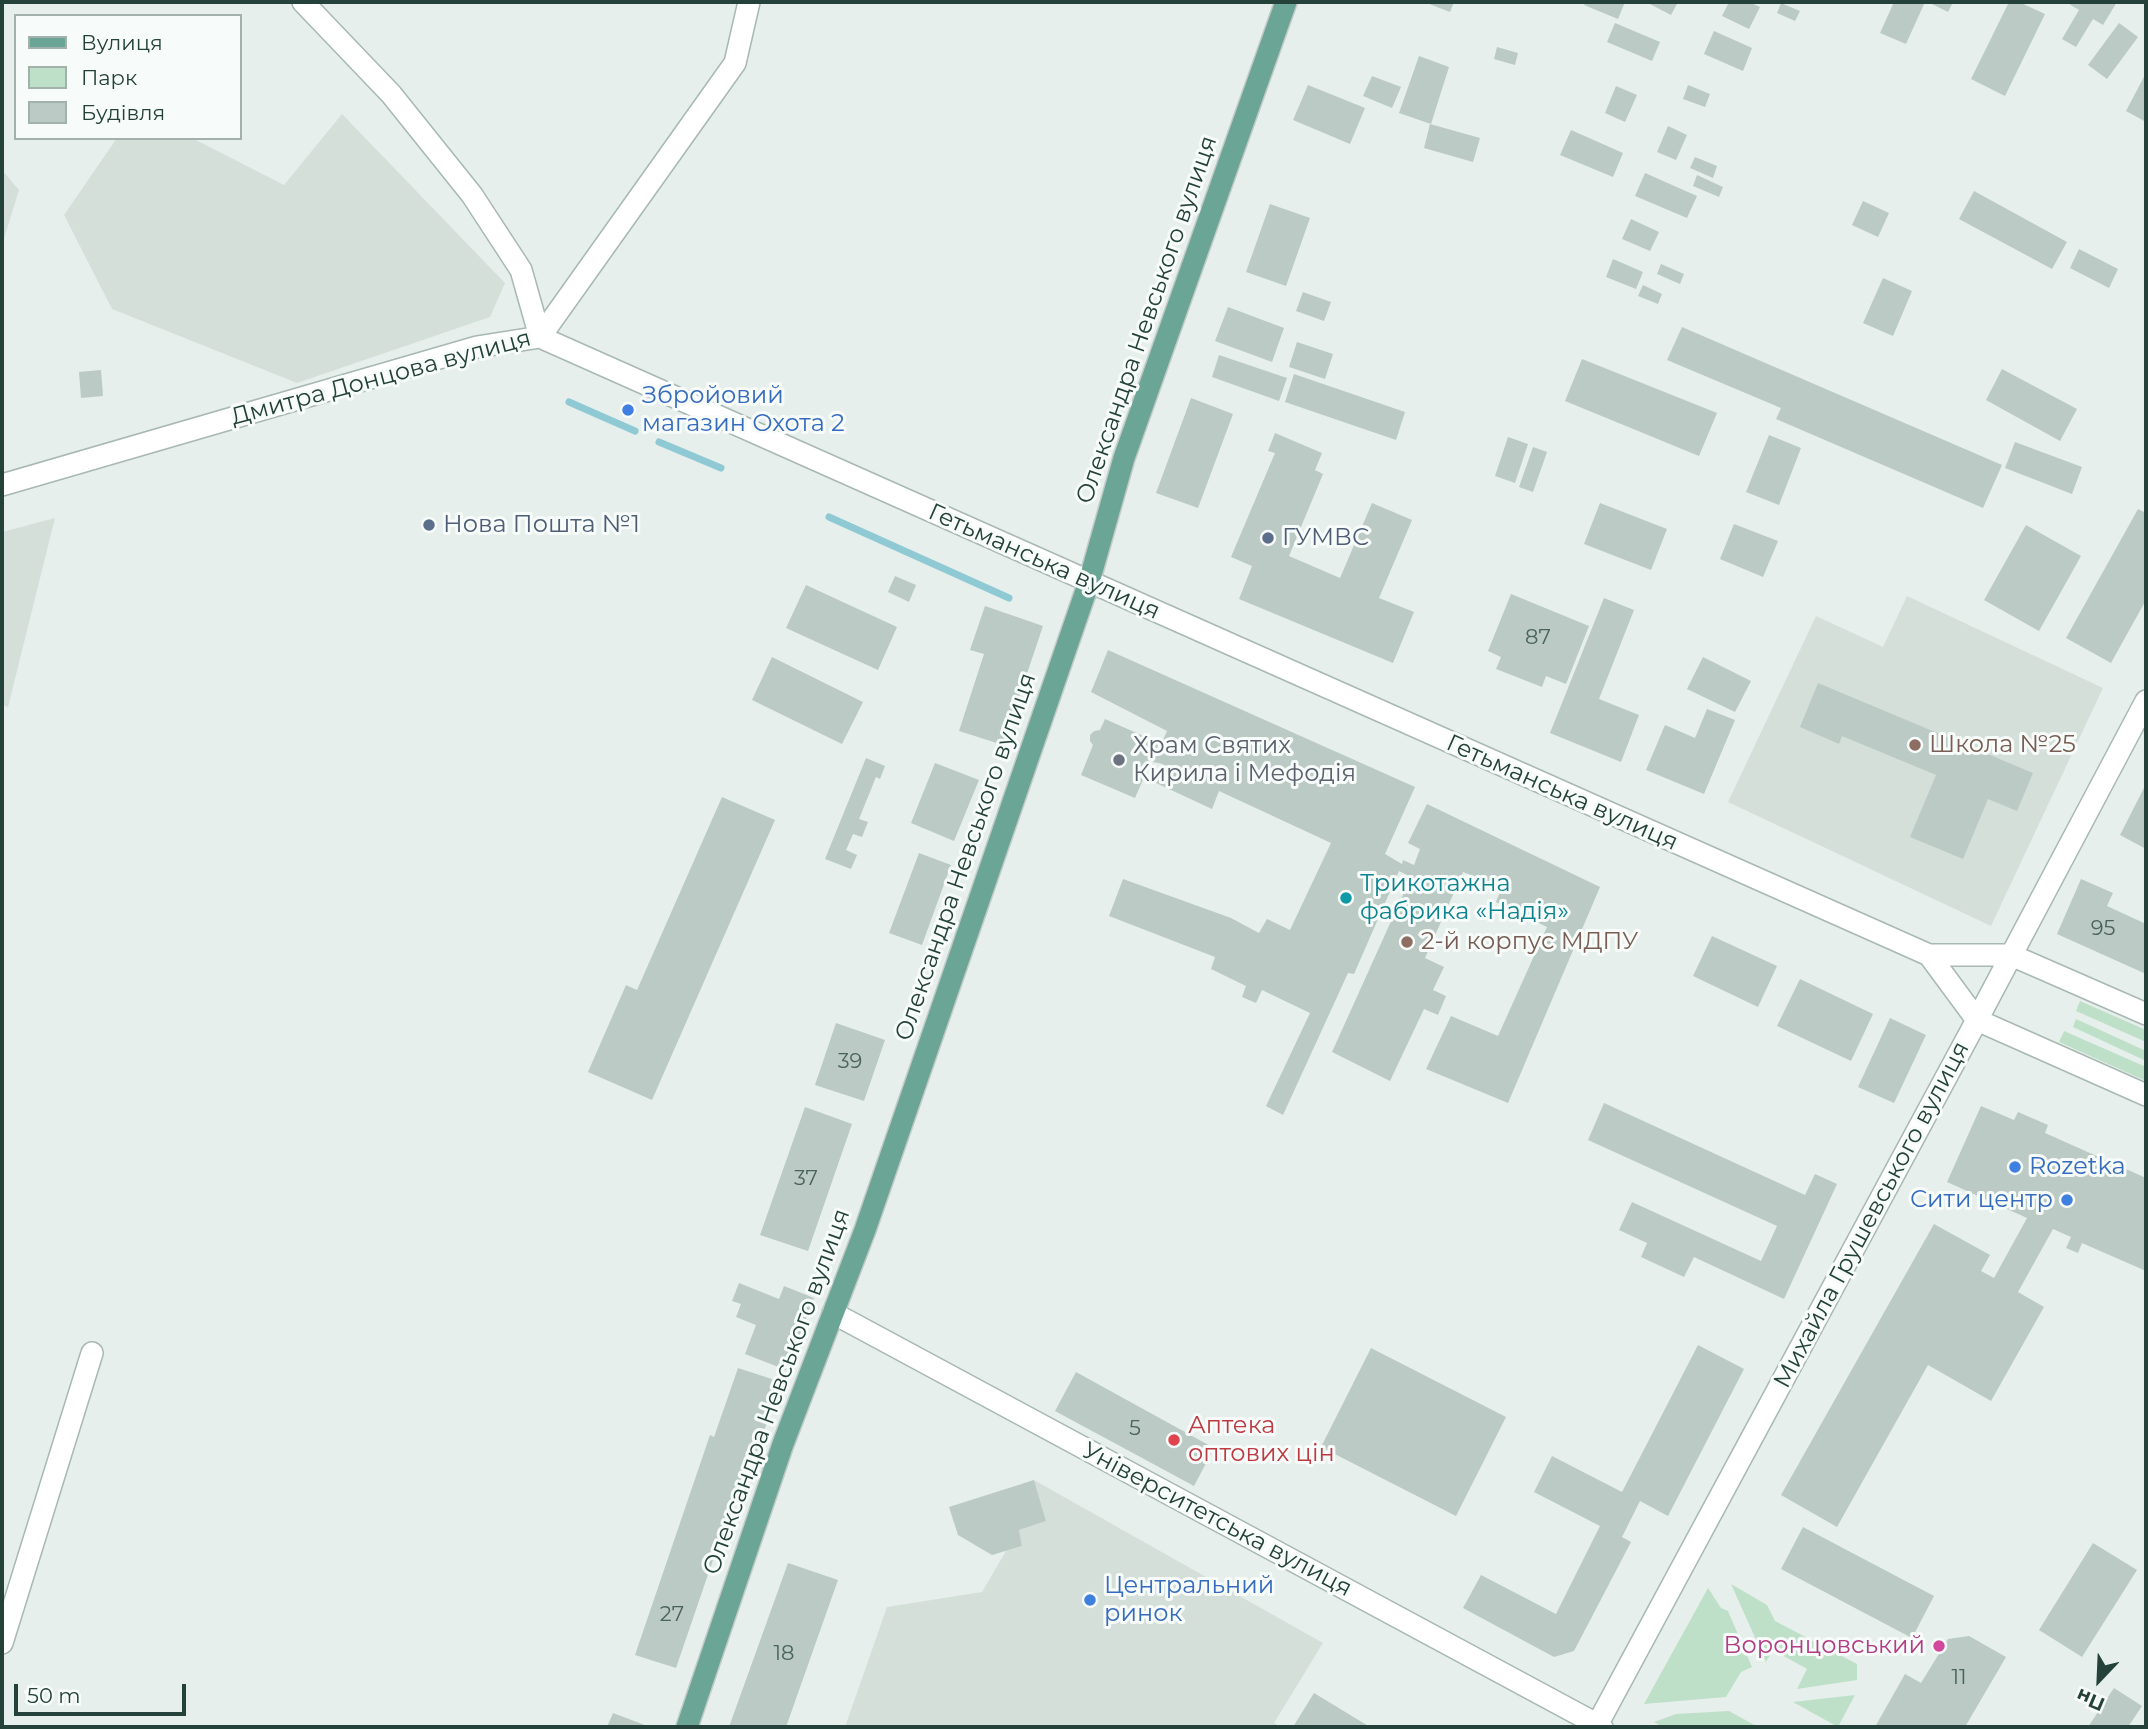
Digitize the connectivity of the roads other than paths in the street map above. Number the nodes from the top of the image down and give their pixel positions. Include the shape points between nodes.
1 (303, 2) edge
2 (749, 2) edge
3 (1286, 2) edge
4 (540, 337) junction
5 (2, 485) edge
6 (1089, 582) junction
7 (2146, 701) edge
8 (1929, 955) junction
9 (2011, 955) junction
10 (2146, 1014) edge
11 (1977, 1020) junction
12 (2146, 1095) edge
13 (833, 1313) junction
14 (92, 1353) dead end
15 (2, 1643) edge
16 (1599, 1726) edge
17 (687, 1727) edge

1 - 4 street via 391,94 472,195 522,270
2 - 4 street, Дмитра Донцова вулиця via 735,63
3 - 6 main road, Олександра Невського вулиця via 1124,458
4 - 5 street, Дмитра Донцова вулиця via 477,347
4 - 6 street, Гетьманська вулиця
6 - 8 street, Гетьманська вулиця
6 - 13 main road, Олександра Невського вулиця
7 - 9 street, Михайла Грушевського вулиця
8 - 9 street, Гетьманська вулиця
8 - 11 street, Гетьманська вулиця
9 - 10 street, Гетьманська вулиця
9 - 11 street, Михайла Грушевського вулиця
11 - 12 street, Гетьманська вулиця
11 - 16 street, Михайла Грушевського вулиця
13 - 16 street, Університетська вулиця
13 - 17 main road, Олександра Невського вулиця via 783,1444
14 - 15 street

